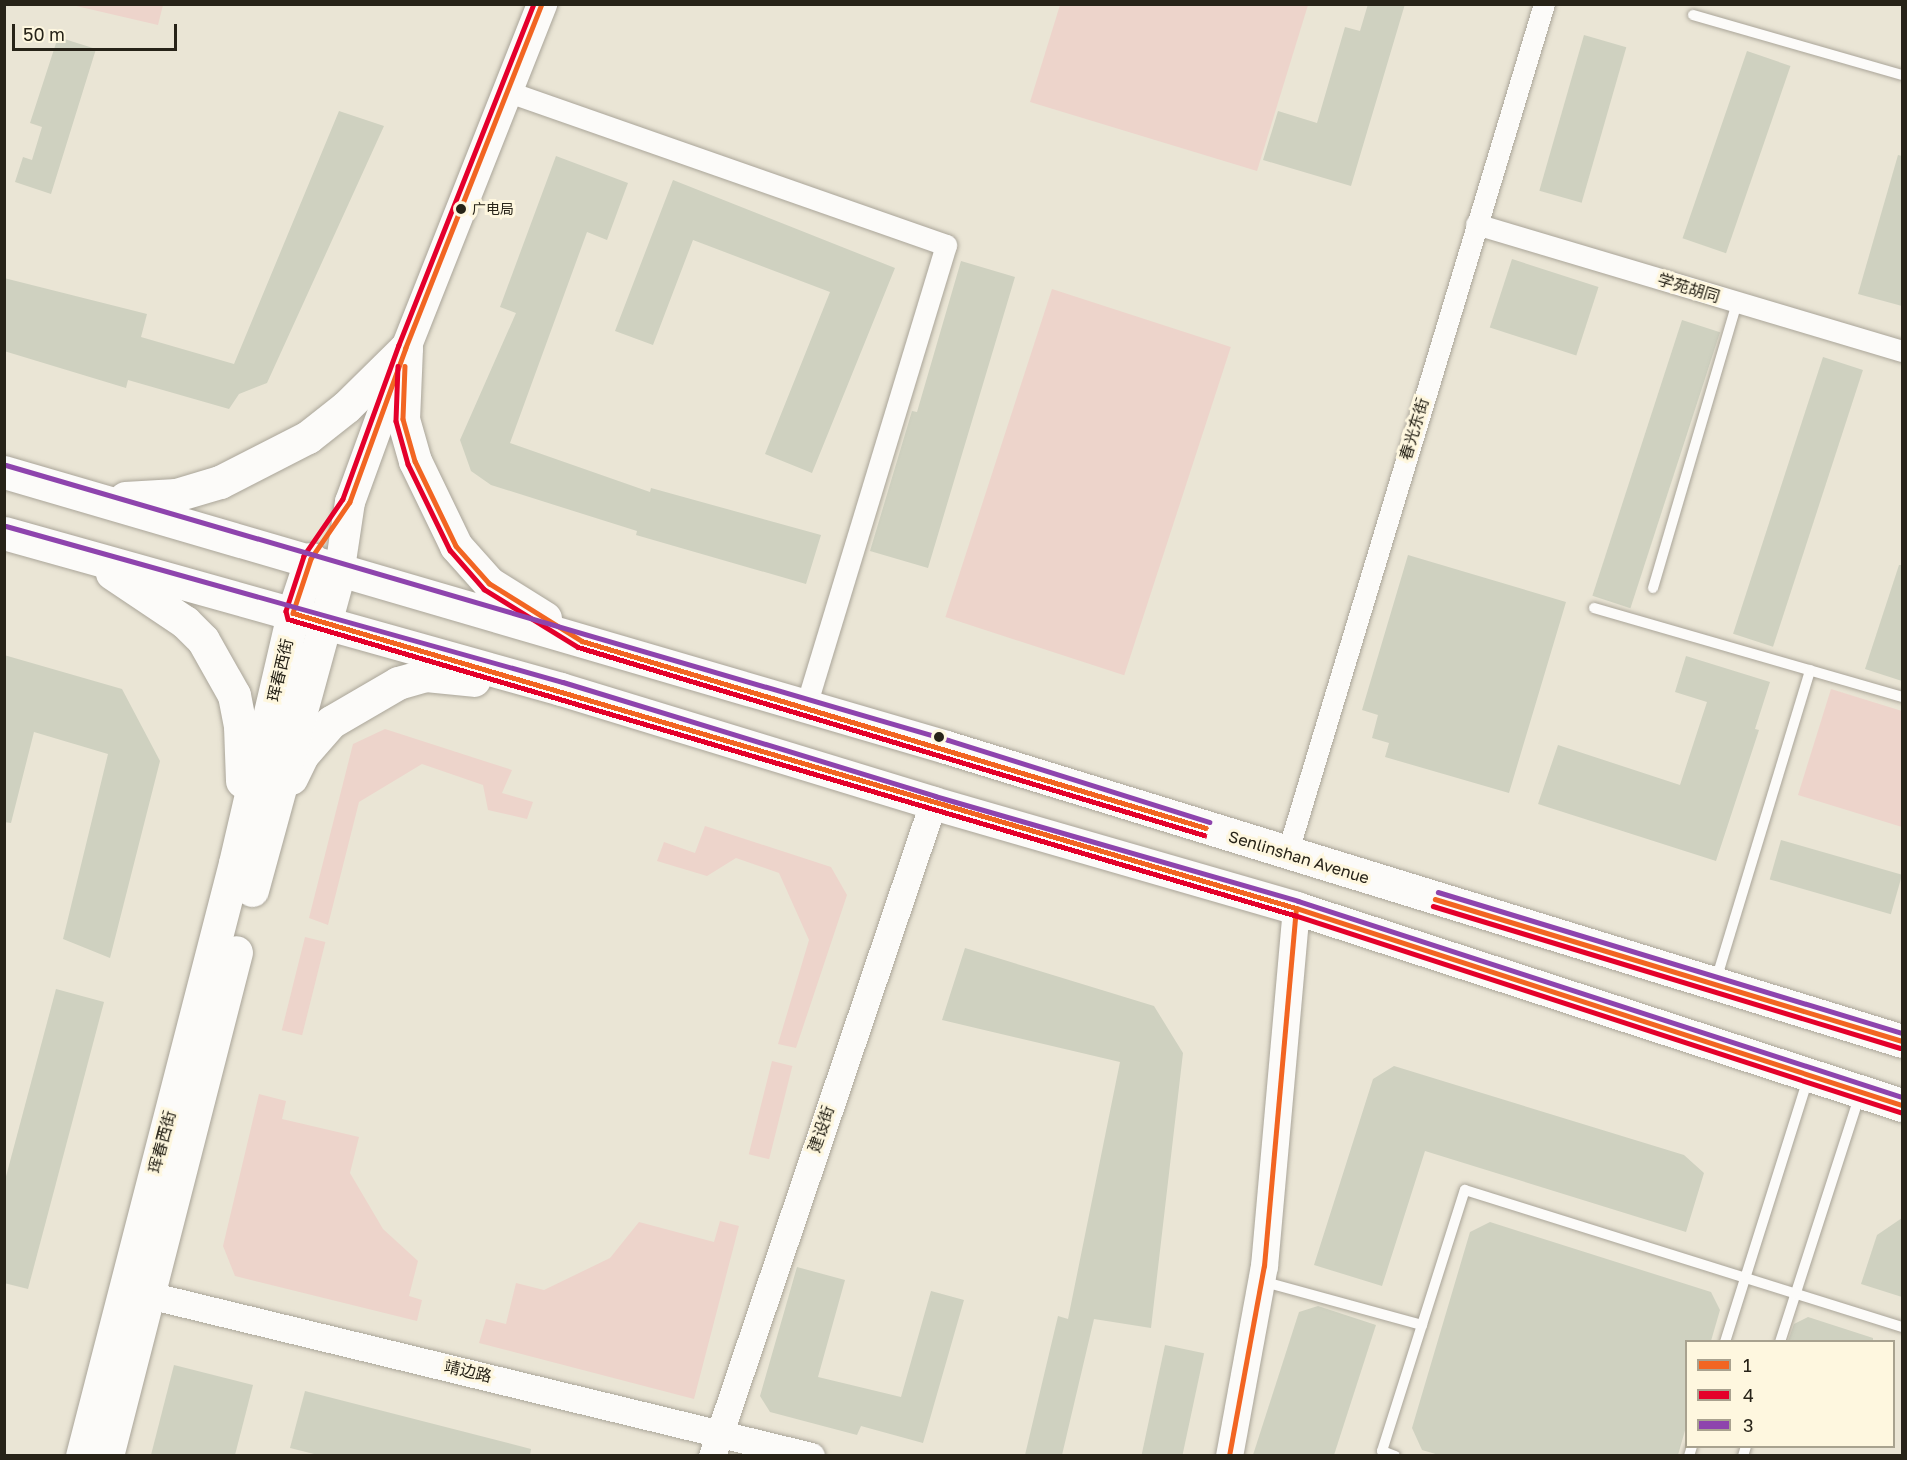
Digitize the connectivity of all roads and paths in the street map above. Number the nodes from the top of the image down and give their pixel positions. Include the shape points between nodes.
1 (542, 4) edge
2 (1544, 4) edge
3 (1693, 15) dead end
4 (1902, 75) edge
5 (509, 92) junction
6 (1476, 224) junction
7 (1737, 302) junction
8 (406, 348) junction
9 (1902, 351) edge
10 (4, 472) edge
11 (101, 500) junction
12 (4, 533) edge
13 (88, 557) junction
14 (326, 564) junction
15 (1653, 588) dead end
16 (1594, 608) dead end
17 (308, 617) junction
18 (582, 641) junction
19 (1810, 670) junction
20 (561, 689) junction
21 (1902, 697) edge
22 (806, 706) junction
23 (933, 803) junction
24 (269, 823) junction
25 (1287, 854) junction
26 (235, 863) junction
27 (1296, 908) junction
28 (1715, 984) junction
29 (1902, 1041) edge
30 (1809, 1075) junction
31 (1861, 1092) junction
32 (1902, 1105) edge
33 (1745, 1278) junction
34 (1261, 1281) junction
35 (136, 1292) junction
36 (1795, 1294) junction
37 (1422, 1325) junction
38 (1902, 1327) edge
39 (1725, 1340) edge
40 (1780, 1340) edge
41 (715, 1443) edge
42 (82, 1455) edge
43 (107, 1455) edge
44 (812, 1455) edge
45 (1229, 1455) edge
46 (1395, 1455) edge

1 - 5 main road, 珲春西街
2 - 6 street, 春光东街
3 - 4 lane
5 - 8 main road, 珲春西街
5 - 22 street via 946,244
6 - 7 street, 学苑胡同
6 - 25 street, 春光东街
7 - 9 street, 学苑胡同
7 - 15 lane
8 - 11 main road via 346,407 308,437 220,482 176,495
8 - 14 main road, 珲春西街
8 - 18 main road via 403,419 415,461 456,546 489,583
10 - 11 main road, Senlinshan Avenue
11 - 14 main road, Senlinshan Avenue
12 - 13 main road
13 - 17 main road
13 - 26 main road via 185,622 203,640 234,695 244,767
14 - 17 main road, 珲春西街
14 - 18 main road, Senlinshan Avenue
16 - 19 lane
17 - 20 main road
17 - 24 main road, 珲春西街
17 - 26 main road, 珲春西街
18 - 22 main road, Senlinshan Avenue
19 - 21 lane
19 - 28 lane
20 - 23 main road
20 - 24 main road via 426,675 398,684 331,722 302,755
22 - 25 main road, Senlinshan Avenue
23 - 27 main road
23 - 41 street, 建设街
24 - 35 main road, 珲春西街
25 - 28 main road, Senlinshan Avenue
26 - 35 main road, 珲春西街
27 - 30 main road
27 - 34 street
28 - 29 main road, Senlinshan Avenue
30 - 31 main road
30 - 33 lane
31 - 32 main road
31 - 36 lane
33 - 36 lane
33 - 37 lane via 1464,1190
33 - 39 lane
34 - 37 lane
34 - 45 street
35 - 41 street, 靖边路
35 - 42 main road, 珲春西街
35 - 43 main road, 珲春西街
36 - 38 lane
36 - 40 lane
37 - 46 lane via 1382,1451
41 - 44 street, 靖边路

